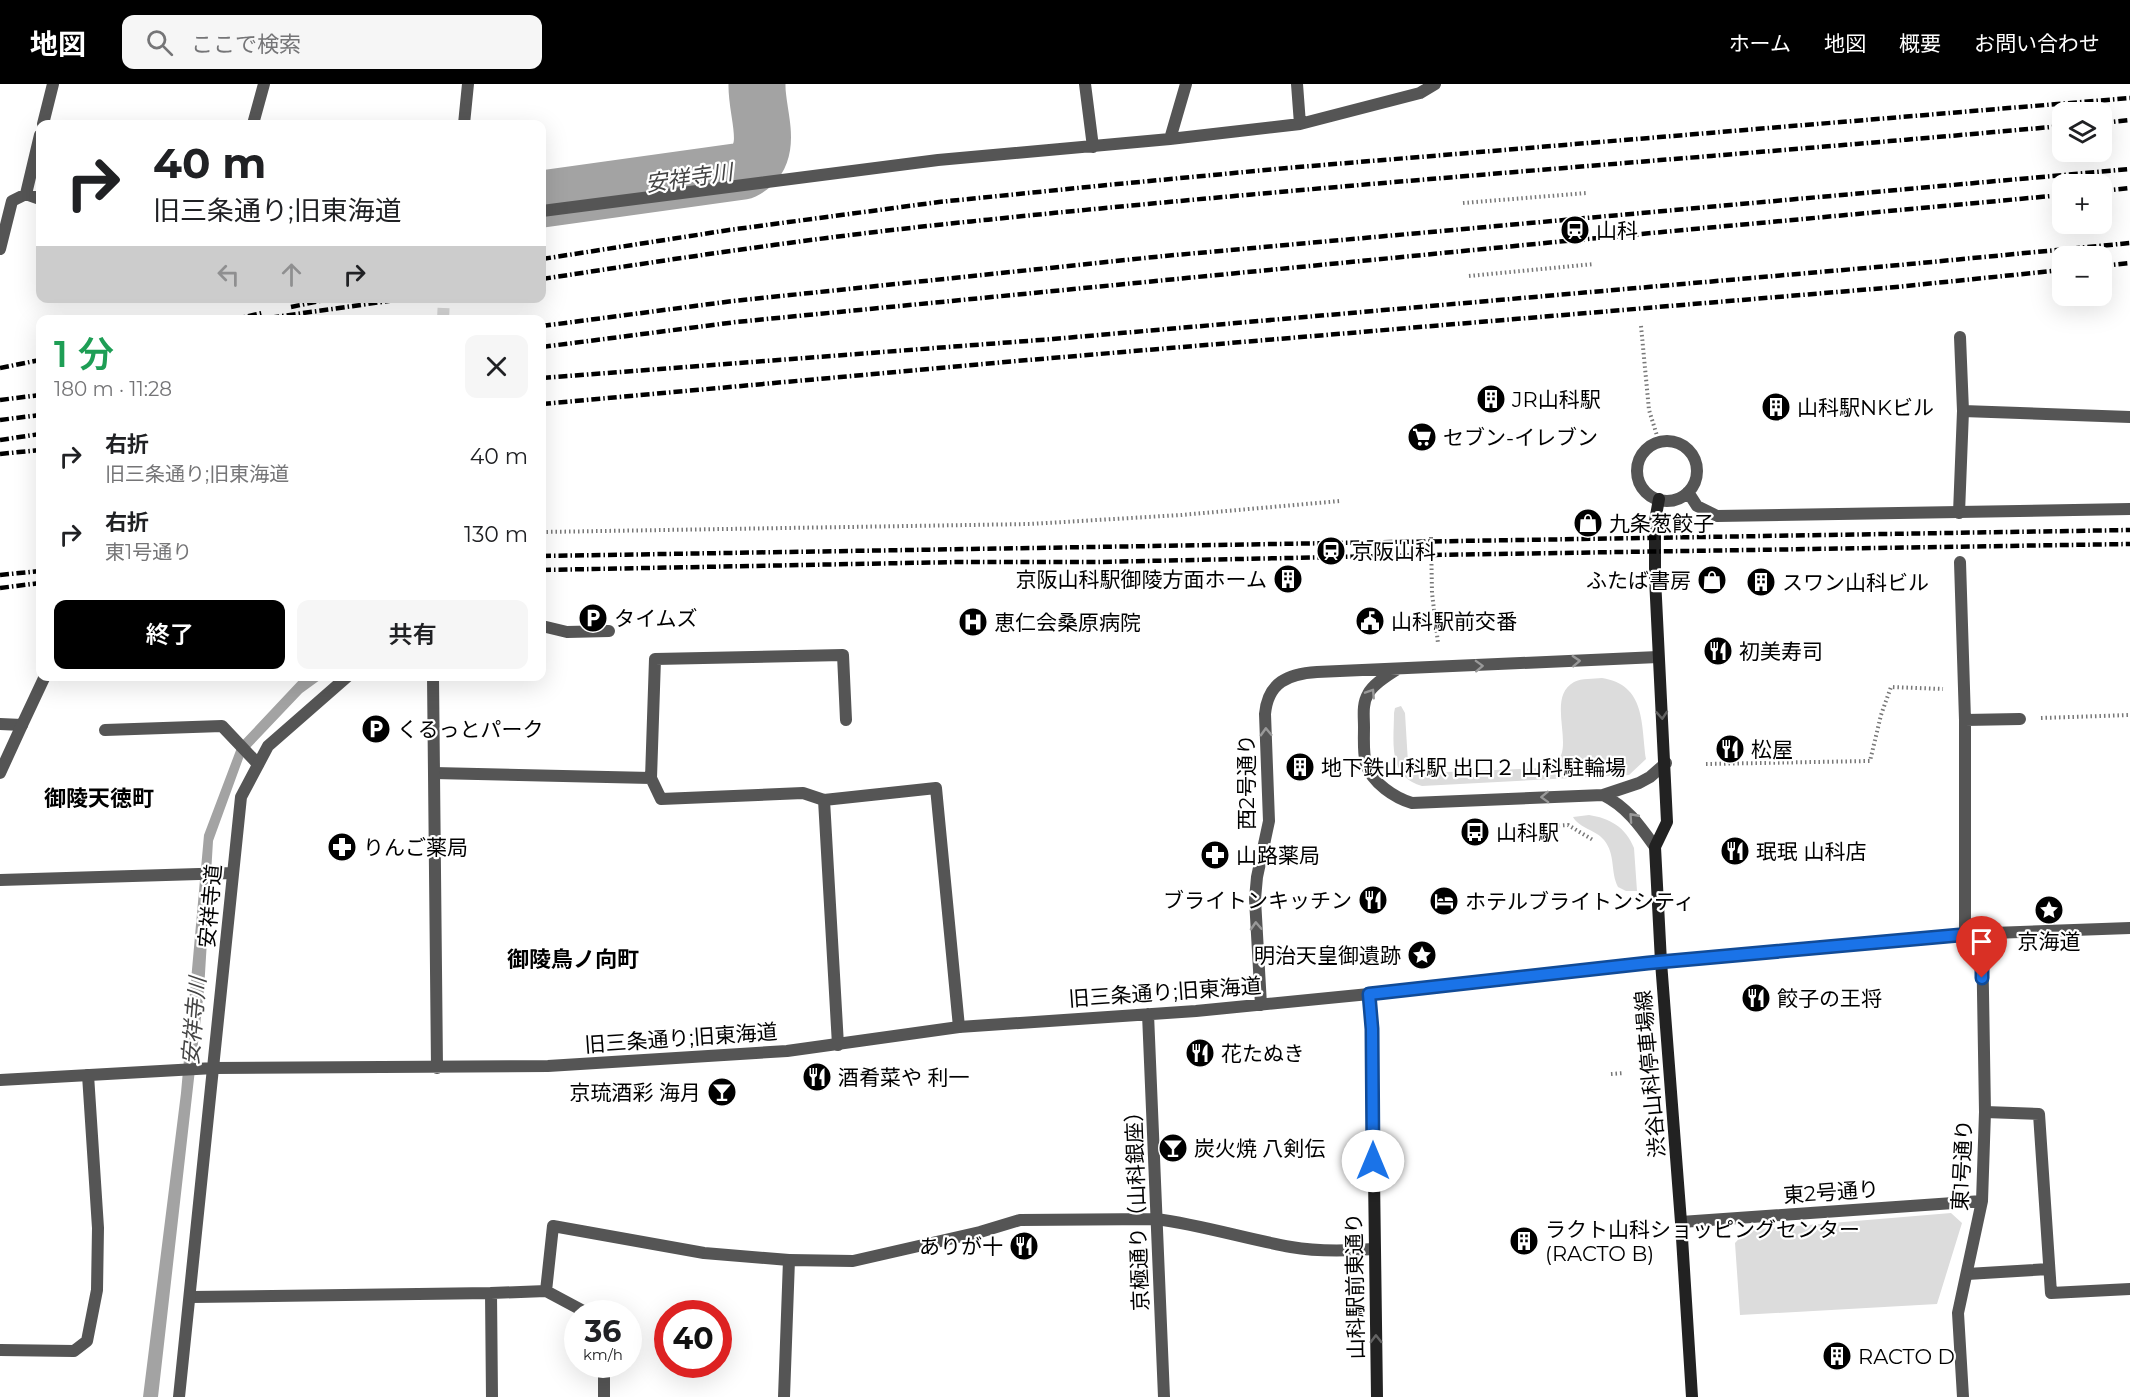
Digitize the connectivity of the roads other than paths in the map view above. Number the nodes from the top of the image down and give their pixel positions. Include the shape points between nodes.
1 (53, 84) edge
2 (264, 84) edge
3 (468, 84) edge
4 (1085, 84) edge
5 (1186, 84) edge
6 (1297, 84) edge
7 (1435, 84) edge
8 (44, 120) edge
9 (254, 120) edge
10 (464, 120) edge
11 (1300, 124) junction
12 (1170, 139) junction
13 (1093, 147) junction
14 (36, 152) edge
15 (26, 194) junction
16 (36, 197) edge
17 (546, 210) edge
18 (0, 249) edge
19 (1960, 337) dead end
20 (1963, 411) junction
21 (2130, 417) edge
22 (1688, 492) junction
23 (1659, 499) junction
24 (2130, 509) edge
25 (1959, 513) junction
26 (1960, 562) dead end
27 (546, 627) edge
28 (609, 631) dead end
29 (1658, 657) junction
30 (1398, 669) junction
31 (43, 681) edge
32 (342, 681) edge
33 (433, 681) edge
34 (2020, 718) road end
35 (846, 720) dead end
36 (1965, 720) junction
37 (0, 724) edge
38 (22, 725) junction
39 (105, 730) dead end
40 (256, 761) junction
41 (1665, 763) junction
42 (0, 773) edge
43 (434, 773) junction
44 (651, 778) junction
45 (1603, 795) junction
46 (824, 800) junction
47 (1655, 847) junction
48 (228, 873) junction
49 (0, 880) edge
50 (2130, 928) edge
51 (1982, 933) junction
52 (1965, 934) junction
53 (1661, 962) junction
54 (1369, 994) junction
55 (1261, 1005) junction
56 (1148, 1014) junction
57 (959, 1027) junction
58 (838, 1045) junction
59 (214, 1068) junction
60 (436, 1068) junction
61 (88, 1075) junction
62 (0, 1080) edge
63 (1985, 1112) junction
64 (1982, 1201) junction
65 (1156, 1219) junction
66 (1682, 1222) junction
67 (1374, 1249) junction
68 (789, 1260) junction
69 (2049, 1269) junction
70 (1967, 1274) junction
71 (2130, 1289) edge
72 (546, 1291) junction
73 (491, 1293) junction
74 (191, 1297) junction
75 (564, 1301) edge
76 (0, 1350) edge
77 (604, 1378) edge
78 (179, 1397) edge
79 (492, 1397) edge
80 (604, 1397) edge
81 (784, 1397) edge
82 (1164, 1397) edge
83 (1377, 1397) edge
84 (1692, 1397) edge
85 (1963, 1397) edge

1 - 8 street
2 - 9 street
3 - 10 street
4 - 13 street
5 - 12 street
6 - 11 street
7 - 11 street via 1420,93
11 - 12 street
12 - 13 street
13 - 17 street via 938,160
14 - 15 street
15 - 16 street
15 - 18 street via 12,201
19 - 20 street
20 - 21 street
20 - 25 street
22 - 23 street via 1679,498
22 - 23 street via 1696,475 1692,456 1678,443 1659,442 1642,453 1637,471 1643,489
22 - 25 street via 1697,506 1717,516
23 - 29 main road, 渋谷山科停車場線 via 1654,537
24 - 25 street
26 - 36 street
27 - 28 street via 567,632
30 -> 29 street, 西2号通り
29 -> 41 main road, 渋谷山科停車場線
45 -> 30 street via 1412,804 1401,800 1371,774 1365,754 1364,709 1368,694
55 -> 30 street, 西2号通り via 1255,899 1269,821 1266,703 1280,683 1296,675
31 - 38 street
32 - 40 street, 安祥寺道
33 - 43 street
34 - 36 street
35 - 44 street via 843,655 656,659
36 - 52 street
37 - 38 street
38 - 42 street
39 - 40 street via 222,726
40 - 48 street, 安祥寺道 via 241,797
41 - 45 street via 1639,783
41 - 47 main road, 渋谷山科停車場線 via 1667,822
43 - 44 street
43 - 60 street
44 - 46 street via 661,799 803,793
47 -> 45 street via 1631,815
46 - 57 street via 936,788
46 - 58 street
47 - 53 main road, 渋谷山科停車場線
48 - 49 street
48 - 59 street, 安祥寺道
50 - 51 street, 旧三条通り;旧東海道
51 - 52 street, 旧三条通り;旧東海道
51 - 63 street, 東1号通り
52 - 53 street, 旧三条通り;旧東海道
53 - 54 street, 旧三条通り;旧東海道
53 - 66 main road, 渋谷山科停車場線
54 - 55 street, 旧三条通り;旧東海道
54 - 67 main road, 山科駅前東通り
55 - 56 street, 旧三条通り;旧東海道
56 - 57 street, 旧三条通り;旧東海道
56 - 65 street, 京極通り（山科銀座）
57 - 58 street, 旧三条通り;旧東海道
58 - 60 street, 旧三条通り;旧東海道 via 560,1065
59 - 60 street, 旧三条通り;旧東海道
59 - 61 street, 旧三条通り;旧東海道
59 - 74 street, 安祥寺道
61 - 62 street
61 - 76 street via 98,1228 97,1290 87,1341 74,1351
63 - 64 street, 東1号通り
63 - 69 street via 2039,1114
64 - 66 street, 東2号通り
64 - 70 street, 東1号通り
65 - 67 street via 1292,1247 1335,1252
65 - 68 street via 1020,1220 853,1262
65 - 82 street, 京極通り（山科銀座）
66 - 84 main road, 渋谷山科停車場線
83 -> 67 main road, 山科駅前東通り
68 - 72 street via 704,1253 553,1226
68 - 81 street
69 - 70 street
69 - 71 street via 2051,1293
70 - 85 street, 東1号通り via 1958,1313
72 - 73 street
72 - 75 street
73 - 74 street
73 - 79 street
74 - 78 street, 安祥寺道
77 - 80 street

